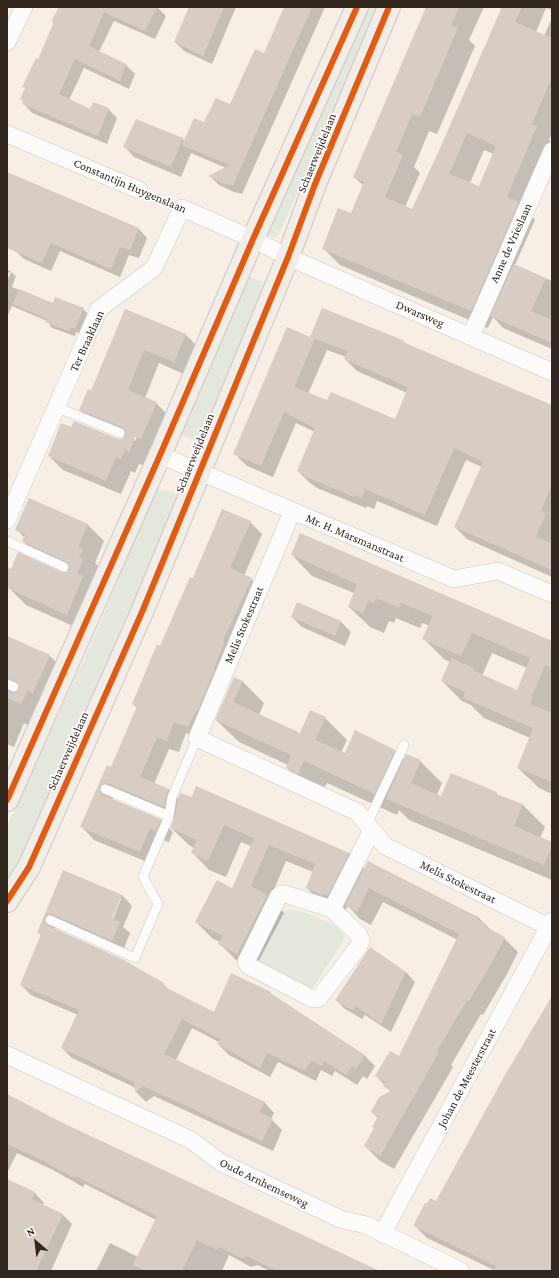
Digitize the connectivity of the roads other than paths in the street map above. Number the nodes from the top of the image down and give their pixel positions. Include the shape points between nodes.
1 (24, 7) edge
2 (357, 7) edge
3 (389, 7) edge
4 (7, 42) edge
5 (7, 134) edge
6 (552, 151) edge
7 (139, 190) dead end
8 (182, 208) joint
9 (254, 239) junction
10 (288, 257) junction
11 (471, 336) junction
12 (552, 372) edge
13 (56, 407) junction
14 (120, 433) dead end
15 (160, 456) junction
16 (198, 472) junction
17 (292, 512) junction
18 (7, 520) edge
19 (7, 541) edge
20 (64, 567) dead end
21 (552, 594) edge
22 (197, 738) junction
23 (404, 745) dead end
24 (105, 789) dead end
25 (7, 800) edge
26 (169, 816) junction
27 (370, 827) junction
28 (7, 901) edge
29 (332, 909) junction
30 (50, 920) dead end
31 (550, 924) edge
32 (7, 1055) edge
33 (382, 1234) junction
34 (461, 1271) edge

1 - 4 street
2 - 9 street, Schaerweijdelaan
3 - 10 street, Schaerweijdelaan via 315,184
5 - 7 street, Constantijn Huygenslaan
6 - 11 street, Anne de Vrieslaan
8 - 9 street, Constantijn Huygenslaan
8 - 13 street, Ter Braaklaan via 154,268 99,309
9 - 10 street
9 - 15 street, Schaerweijdelaan
10 - 11 street, Dwarsweg
10 - 16 street, Schaerweijdelaan
11 - 12 street, Dwarsweg
13 - 14 lane
13 - 18 street, Ter Braaklaan
15 - 16 street, Mr. H. Marsmanstraat
15 - 25 street, Schaerweijdelaan
16 - 17 street, Mr. H. Marsmanstraat
16 - 28 street, Schaerweijdelaan via 142,612 29,867
17 - 21 street, Mr. H. Marsmanstraat via 454,579 498,571
17 - 22 street, Melis Stokestraat
19 - 20 lane
22 - 26 lane, Melis Stokestraat via 172,797
22 - 27 street, Melis Stokestraat via 357,812
23 - 27 lane
24 - 26 lane
26 - 30 lane, Melis Stokestraat via 143,877 158,904 135,958
27 - 29 street
27 - 31 street, Melis Stokestraat via 385,846
29 - 29 street via 282,894 278,897 246,962 249,966 313,999 319,998 360,946 361,940
31 - 33 street, Johan de Meesterstraat
32 - 33 street, Oude Arnhemseweg via 191,1140 220,1162 234,1169 340,1219 366,1225
33 - 34 street, Oude Arnhemseweg

